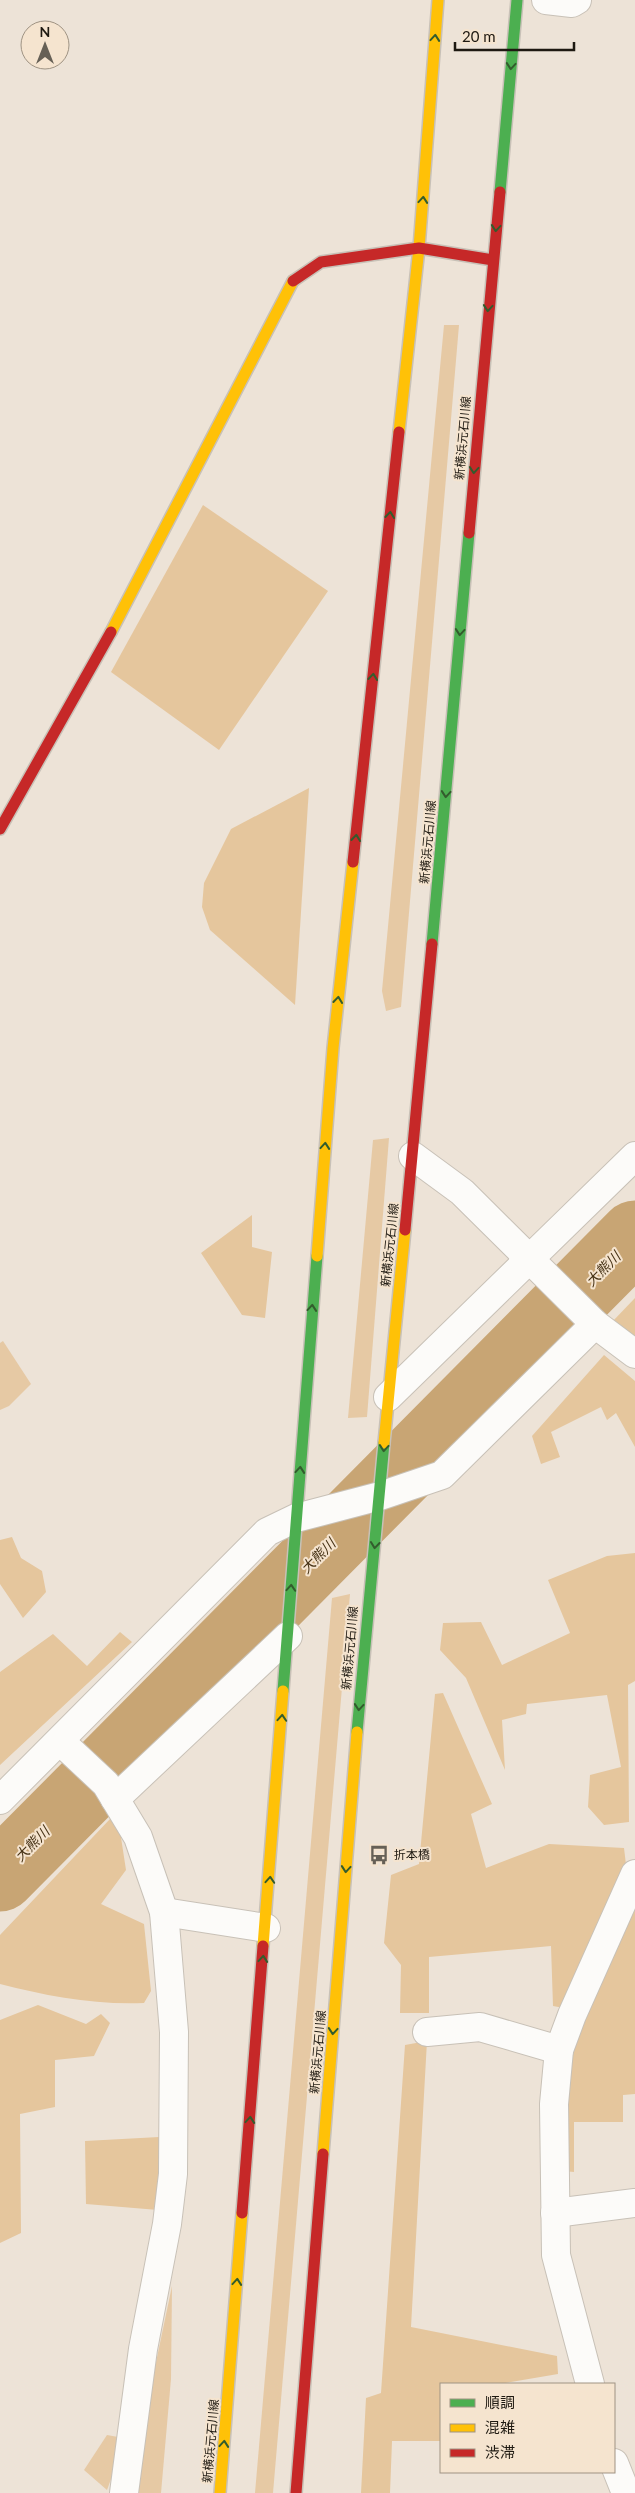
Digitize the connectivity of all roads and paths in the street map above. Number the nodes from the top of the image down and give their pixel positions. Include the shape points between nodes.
1 (438, 0) edge
2 (517, 0) edge
3 (546, 0) edge
4 (577, 0) edge
5 (419, 248) junction
6 (493, 260) junction
7 (0, 828) edge
8 (413, 1156) junction
9 (635, 1156) edge
10 (530, 1260) junction
11 (595, 1324) junction
12 (635, 1354) edge
13 (388, 1399) junction
14 (380, 1496) junction
15 (296, 1518) junction
16 (288, 1636) junction
17 (66, 1745) junction
18 (111, 1792) junction
19 (0, 1800) edge
20 (635, 1874) edge
21 (164, 1912) junction
22 (266, 1928) junction
23 (427, 2032) dead end
24 (559, 2050) junction
25 (635, 2203) edge
26 (556, 2213) junction
27 (590, 2383) edge
28 (615, 2466) edge
29 (124, 2493) edge
30 (220, 2493) edge
31 (296, 2493) edge
32 (626, 2493) edge

5 -> 1 street, 新横浜元石川線
2 -> 6 street, 新横浜元石川線
3 - 4 street via 572,3
5 - 6 street
5 - 7 street via 321,262 291,282 93,666
15 -> 5 street, 新横浜元石川線 via 333,1048
6 -> 8 street, 新横浜元石川線
8 - 10 street via 462,1192
8 - 13 street, 新横浜元石川線
9 - 10 street
10 - 11 street
10 - 13 street
11 - 12 street
11 - 14 street via 442,1475
13 -> 14 street, 新横浜元石川線
14 - 15 street
14 -> 31 street, 新横浜元石川線 via 367,1610
16 -> 15 street, 新横浜元石川線
15 - 17 street via 267,1532
16 - 18 street
22 -> 16 street, 新横浜元石川線
17 - 18 street
17 - 19 street
18 - 21 street via 138,1837
20 - 24 street
21 - 22 street
21 - 29 street via 174,2032 173,2174 167,2224 143,2349
30 -> 22 street, 新横浜元石川線
23 - 24 street via 480,2027
24 - 26 street via 554,2104
25 - 26 street
26 - 27 street via 556,2255
28 - 32 street

